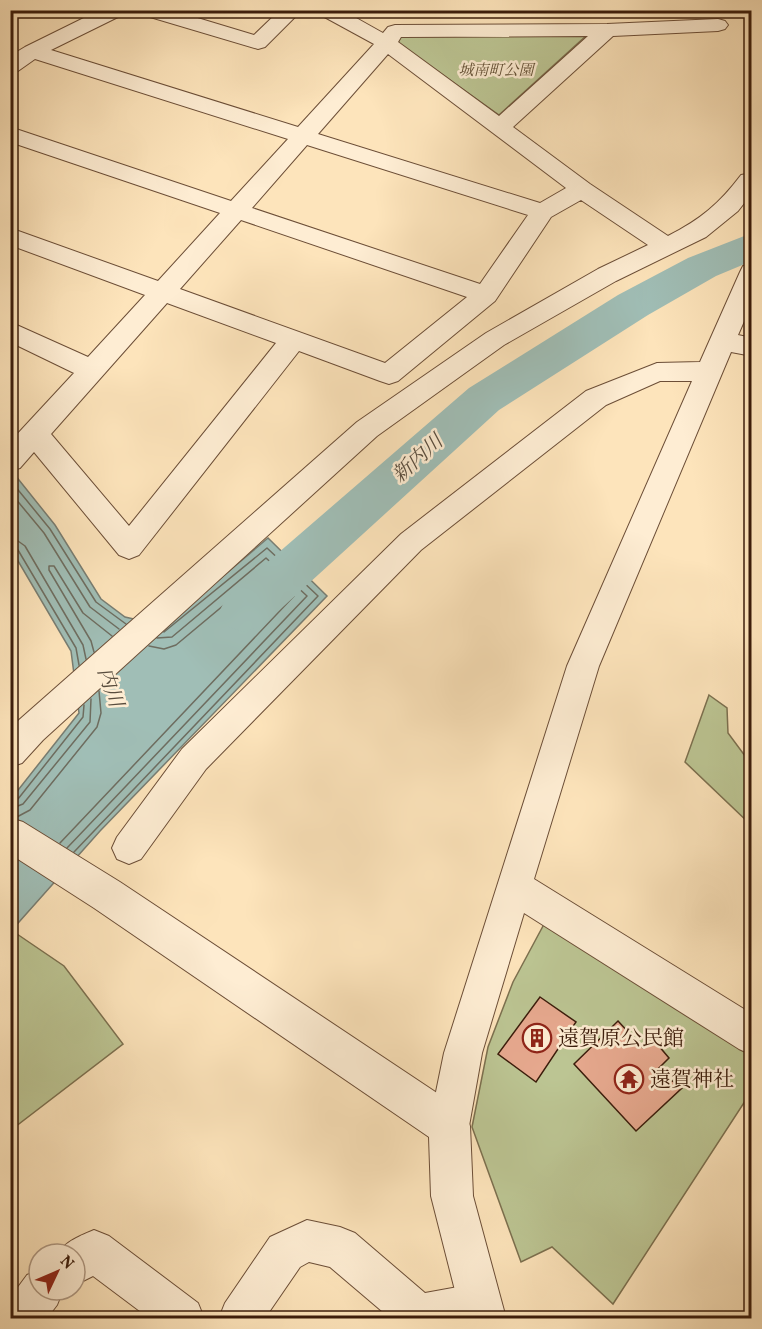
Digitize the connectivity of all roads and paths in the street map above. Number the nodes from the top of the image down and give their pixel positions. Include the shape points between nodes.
1 (117, 10) edge
2 (147, 10) edge
3 (292, 10) edge
4 (326, 10) edge
5 (706, 10) edge
6 (607, 30) junction
7 (387, 43) junction
8 (32, 51) junction
9 (10, 66) edge
10 (499, 128) junction
11 (10, 134) edge
12 (303, 136) junction
13 (752, 180) edge
14 (582, 189) junction
15 (236, 210) junction
16 (543, 212) junction
17 (10, 236) edge
18 (666, 246) junction
19 (752, 272) edge
20 (162, 293) junction
21 (486, 295) junction
22 (10, 331) edge
23 (735, 338) edge
24 (293, 340) junction
25 (92, 370) junction
26 (710, 370) junction
27 (35, 434) junction
28 (10, 461) edge
29 (10, 753) edge
30 (10, 834) edge
31 (129, 848) dead end
32 (515, 887) junction
33 (752, 1036) edge
34 (449, 1126) junction
35 (87, 1256) edge
36 (33, 1302) edge
37 (482, 1311) edge
38 (22, 1318) edge
39 (183, 1318) edge
40 (240, 1318) edge

1 - 8 street
2 - 3 street via 258,43
4 - 7 street
5 - 6 street via 718,24
6 - 7 street via 395,31
6 - 10 street
7 - 10 street
7 - 12 street
8 - 9 street
8 - 12 street
10 - 14 street
11 - 15 street
12 - 15 street
12 - 16 street
13 - 18 street via 730,206 697,231
14 - 16 street
14 - 18 street
15 - 20 street
15 - 21 street
16 - 21 street
17 - 20 street
18 - 29 street via 495,339 367,429
19 - 23 street
20 - 24 street
20 - 25 street
21 - 24 street via 389,374
22 - 25 street
23 - 26 street
24 - 27 street via 129,547
25 - 27 street
26 - 31 street via 657,372 596,398 411,542 194,759
26 - 32 street via 583,666
27 - 28 street
30 - 34 street
32 - 33 street
32 - 34 street via 463,1053
34 - 37 street via 452,1196
35 - 39 street via 94,1251
36 - 38 street
37 - 40 street via 419,1316 340,1248 307,1241 285,1252

